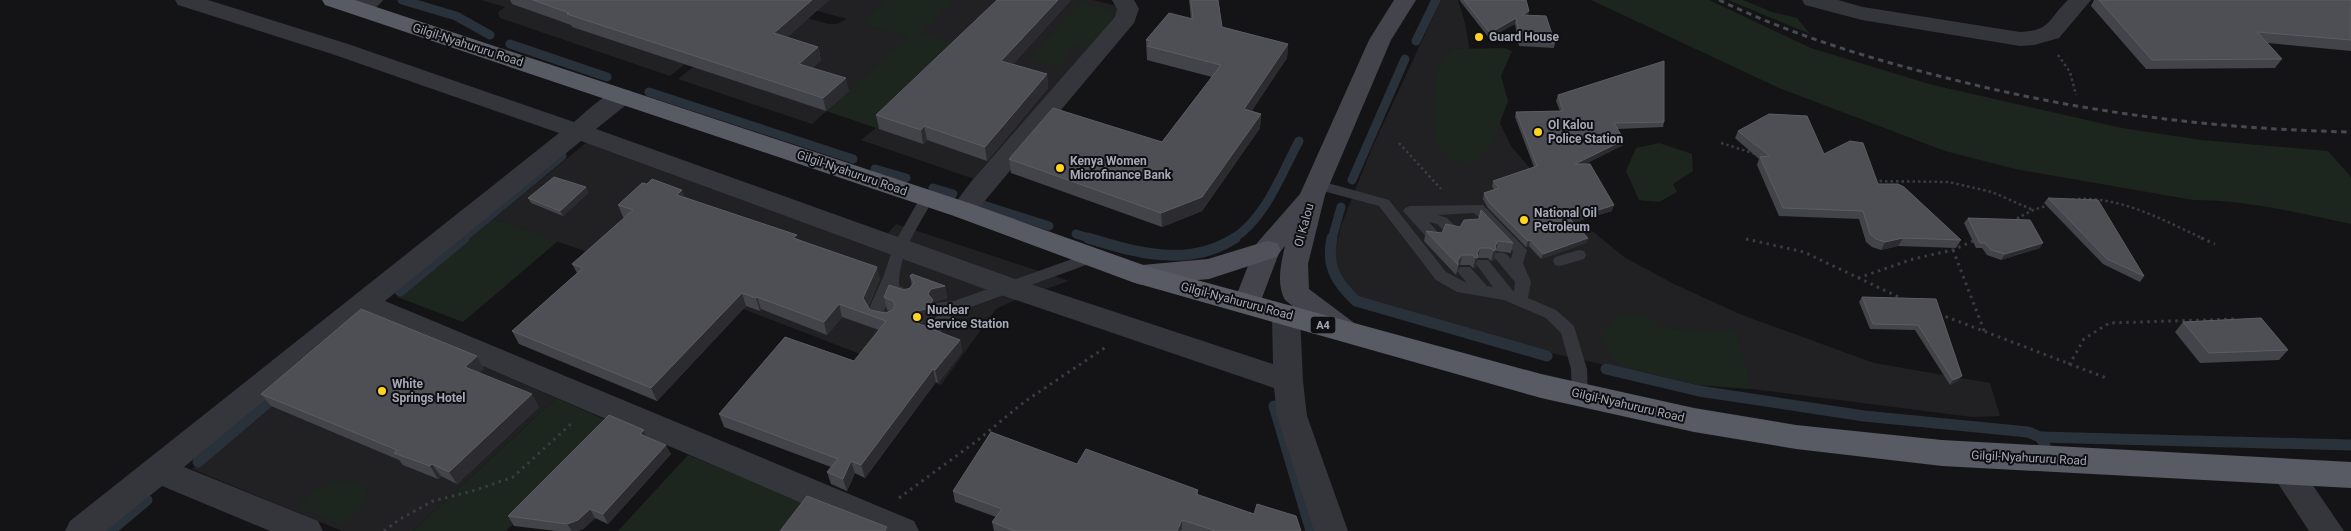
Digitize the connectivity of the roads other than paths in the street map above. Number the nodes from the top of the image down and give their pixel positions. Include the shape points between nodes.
1 (186, 0) edge
2 (1123, 0) edge
3 (1405, 0) edge
4 (1813, 0) edge
5 (2080, 0) edge
6 (354, 3) edge
7 (623, 96) junction
8 (577, 131) junction
9 (1315, 190) junction
10 (926, 198) junction
11 (1384, 203) junction
12 (963, 210) junction
13 (1410, 211) junction
14 (1442, 220) junction
15 (1470, 224) edge
16 (1453, 231) edge
17 (1435, 238) edge
18 (900, 249) junction
19 (1267, 250) junction
20 (1579, 255) dead end
21 (1092, 257) junction
22 (1501, 257) edge
23 (1560, 261) dead end
24 (1483, 264) edge
25 (1465, 271) edge
26 (1142, 274) junction
27 (890, 278) junction
28 (1523, 282) junction
29 (1011, 288) junction
30 (1482, 291) junction
31 (907, 295) edge
32 (1513, 298) junction
33 (362, 303) junction
34 (1246, 304) junction
35 (1286, 315) junction
36 (888, 318) edge
37 (923, 329) edge
38 (1343, 330) junction
39 (1288, 381) junction
40 (1580, 394) junction
41 (159, 471) junction
42 (2288, 474) junction
43 (2351, 476) edge
44 (82, 531) edge
45 (306, 531) edge
46 (902, 531) edge
47 (1331, 531) edge
48 (2327, 531) edge

1 - 8 street
2 - 12 street via 1128,9 1126,18
3 - 9 main road via 1380,40
4 - 5 street via 1862,13 2020,40 2040,39 2057,29
6 - 7 highway, Gilgil-Nyahururu Road / A4
7 - 8 street
7 - 10 highway, Gilgil-Nyahururu Road / A4
8 - 18 street
8 - 33 street
9 - 11 lane
9 - 19 main road, Ol Kalou
9 - 38 main road, Ol Kalou via 1294,264 1295,292
10 - 12 highway, Gilgil-Nyahururu Road / A4
10 - 18 lane
11 - 13 lane
11 - 30 lane via 1441,276 1462,288
12 - 21 highway, Gilgil-Nyahururu Road / A4
13 - 14 lane
13 - 17 lane
13 - 28 lane via 1478,208 1520,250 1516,263
14 - 15 lane
14 - 16 lane
18 - 27 lane
18 - 29 street
19 - 26 main road via 1209,269
19 - 34 main road, Ol Kalou
20 - 23 lane
21 - 26 highway, Gilgil-Nyahururu Road / A4
21 - 29 lane
22 - 28 lane
24 - 32 lane
25 - 30 lane
26 - 34 highway, Gilgil-Nyahururu Road / A4
27 - 31 lane via 892,289
27 - 36 lane via 876,311 879,316
28 - 32 lane
29 - 37 lane via 947,307 934,328
29 - 39 street
30 - 32 lane
32 - 40 lane via 1546,311 1568,330 1579,369
33 - 41 street
33 - 46 street
34 - 35 highway, Gilgil-Nyahururu Road / A4
35 - 38 highway, Gilgil-Nyahururu Road / A4
35 - 39 street
38 - 40 highway, Gilgil-Nyahururu Road / A4
39 - 47 street via 1292,416
40 - 42 highway, Gilgil-Nyahururu Road / A4 via 1694,420 1806,438 1942,453
41 - 44 street
41 - 45 street
42 - 43 highway, Gilgil-Nyahururu Road / A4
42 - 48 street

